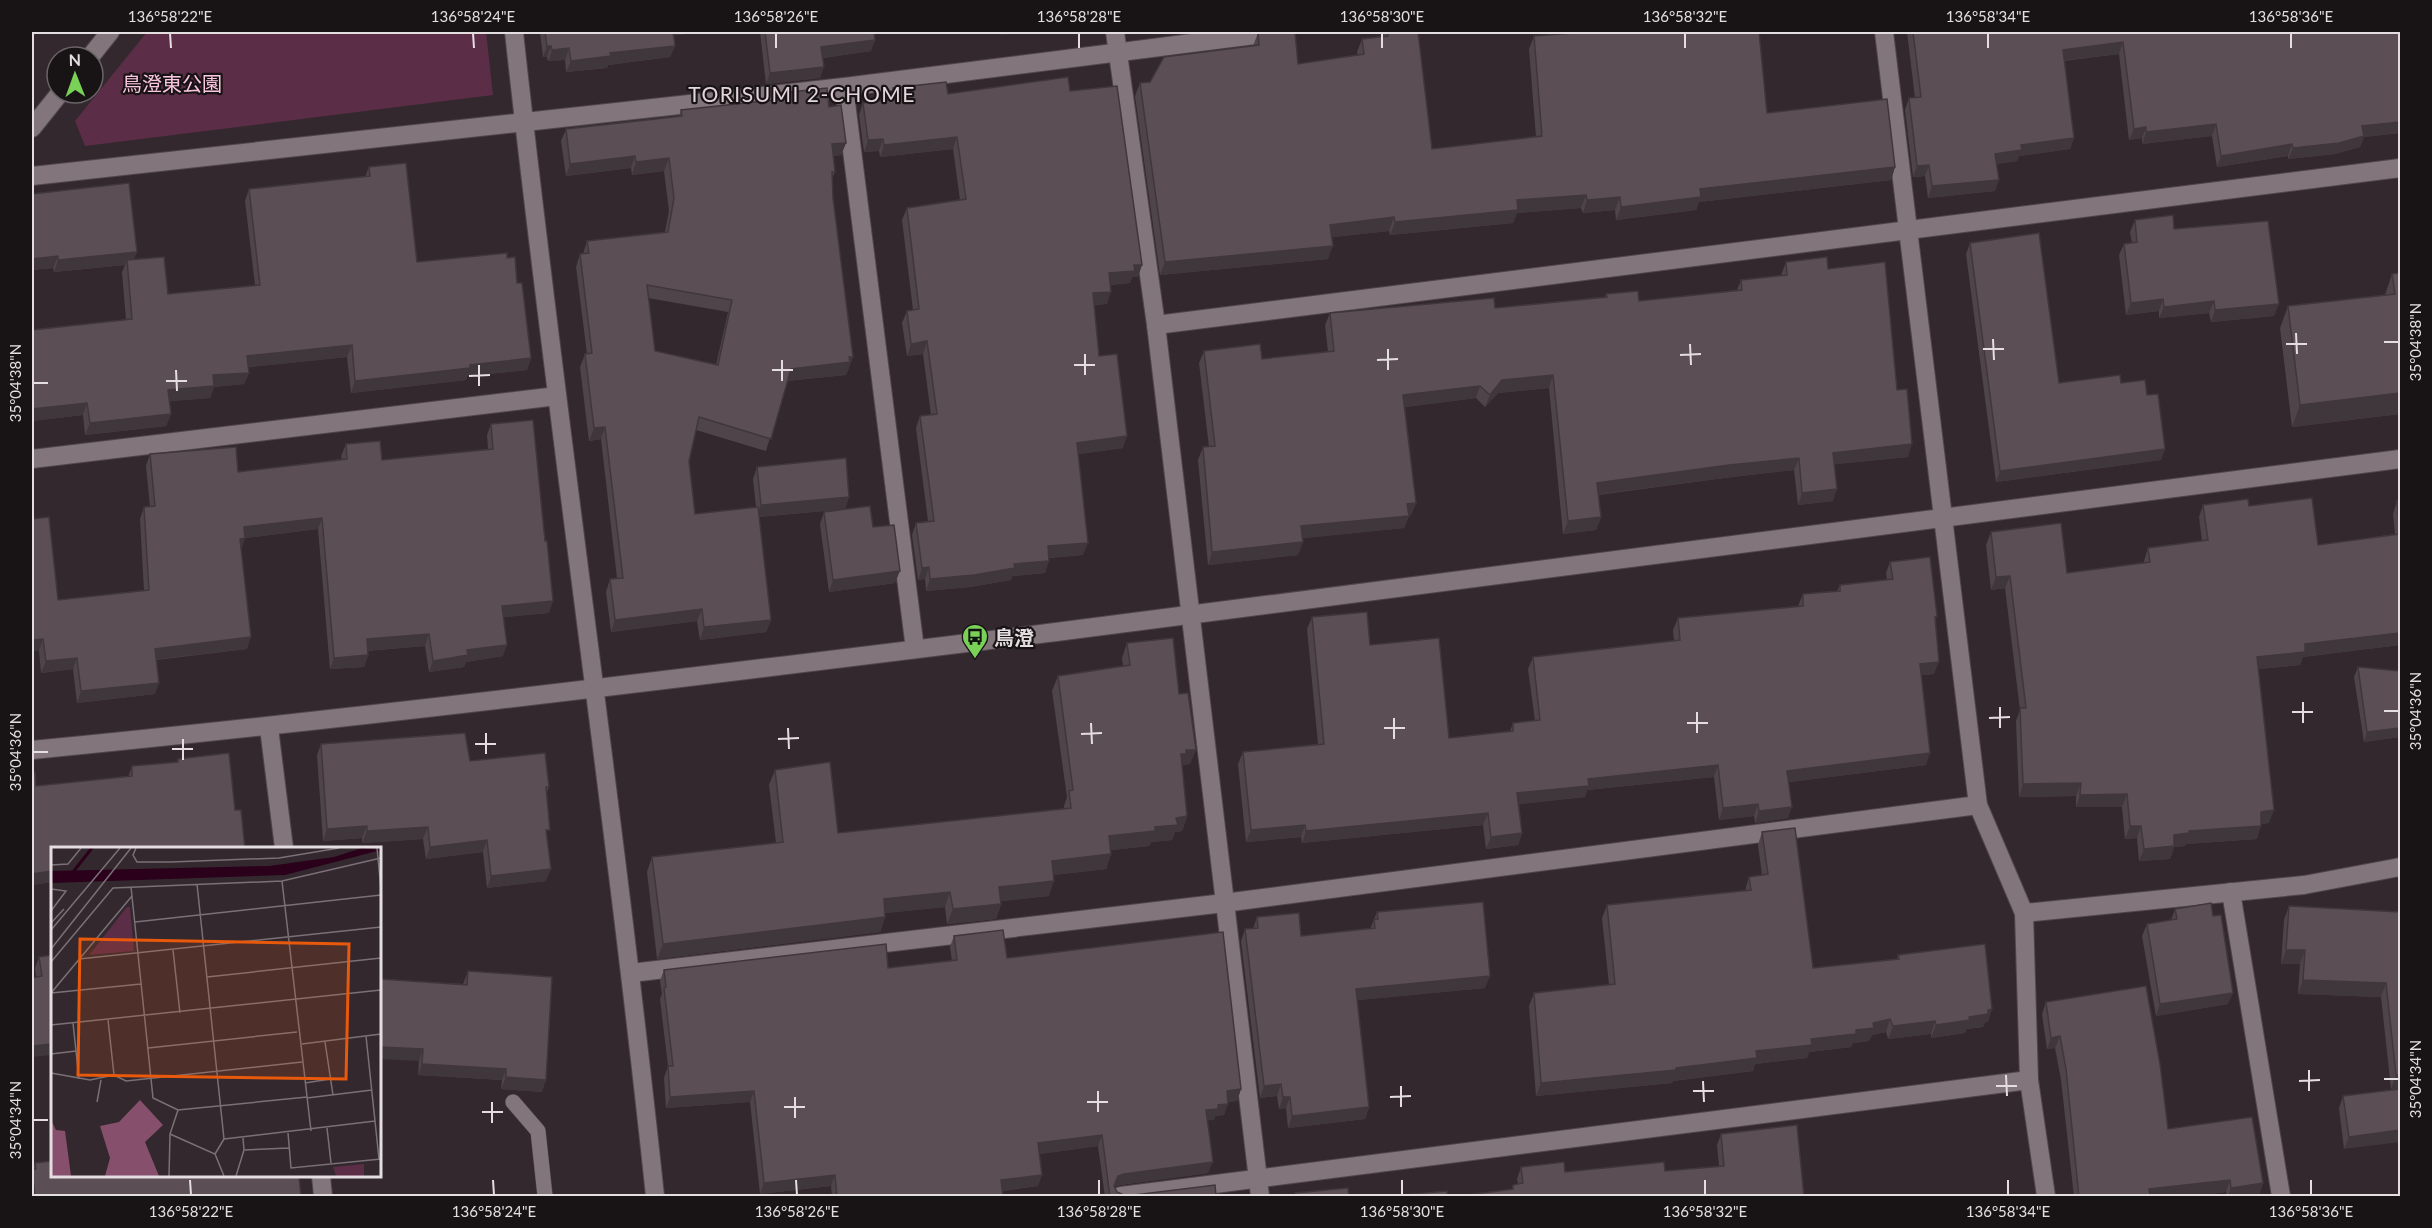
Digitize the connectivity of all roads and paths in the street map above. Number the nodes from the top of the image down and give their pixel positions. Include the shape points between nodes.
1 (110, 32) edge
2 (514, 32) edge
3 (1115, 32) edge
4 (1279, 32) edge
5 (1884, 32) edge
6 (100, 45) edge
7 (1117, 53) junction
8 (844, 87) junction
9 (50, 105) edge
10 (524, 120) junction
11 (32, 128) edge
12 (2400, 168) edge
13 (32, 176) edge
14 (1907, 231) junction
15 (1156, 325) junction
16 (557, 396) junction
17 (32, 459) edge
18 (2400, 459) edge
19 (1944, 520) junction
20 (1189, 615) junction
21 (915, 649) junction
22 (594, 688) junction
23 (269, 728) junction
24 (32, 750) edge
25 (1978, 805) junction
26 (284, 847) edge
27 (2400, 867) edge
28 (2231, 892) junction
29 (1224, 903) junction
30 (2024, 912) junction
31 (631, 973) junction
32 (2029, 1080) junction
33 (513, 1102) dead end
34 (321, 1177) edge
35 (1259, 1188) edge
36 (323, 1197) edge
37 (545, 1197) edge
38 (655, 1197) edge
39 (1121, 1197) edge
40 (2046, 1197) edge
41 (2281, 1197) edge

1 - 6 street
2 - 10 street
3 - 7 street
4 - 7 street
5 - 14 street
7 - 8 street
7 - 15 street
8 - 10 street
8 - 21 street
9 - 11 street
10 - 13 street
10 - 16 street
12 - 14 street
14 - 15 street
14 - 19 street
15 - 20 street
16 - 17 street
16 - 22 street
18 - 19 street
19 - 20 street
19 - 25 street
20 - 21 street
20 - 29 street
21 - 22 street
22 - 23 street
22 - 31 street
23 - 24 street
23 - 26 street
25 - 29 street
25 - 30 street
27 - 28 street via 2304,885
28 - 30 street
28 - 41 street
29 - 31 street
29 - 35 street
30 - 32 street
31 - 38 street
32 - 35 street
32 - 40 street
33 - 37 lane via 537,1131
34 - 36 street
35 - 39 street

